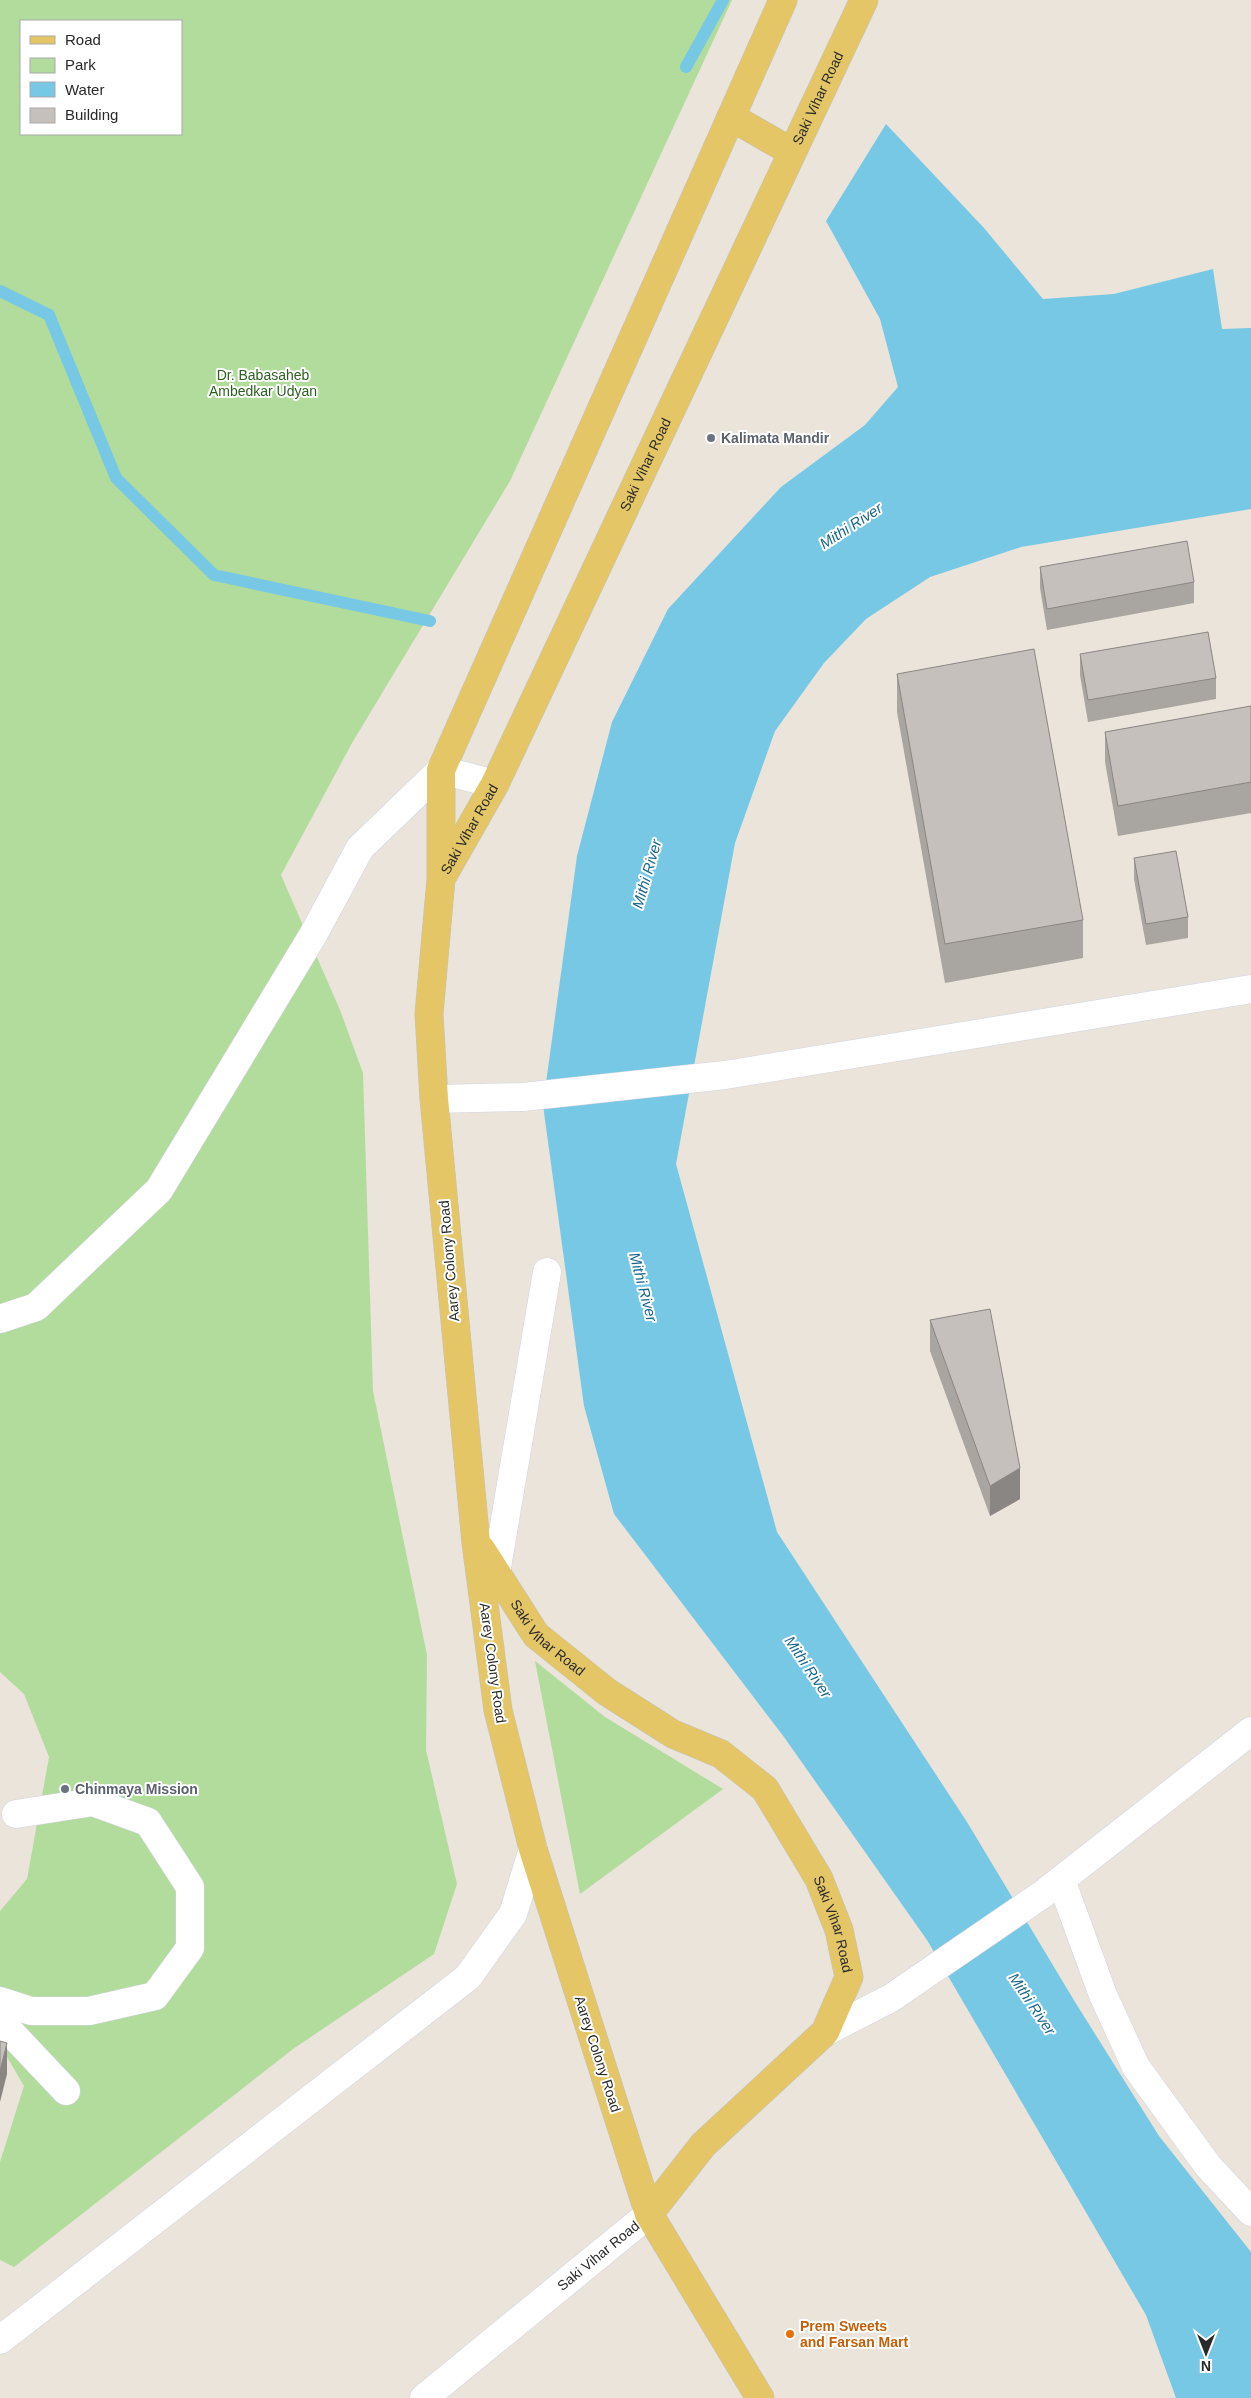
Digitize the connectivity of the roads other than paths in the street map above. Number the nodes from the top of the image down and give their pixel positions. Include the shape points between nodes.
1 (783, 0) edge
2 (864, 0) edge
3 (731, 117) junction
4 (792, 152) junction
5 (441, 770) junction
6 (495, 784) junction
7 (440, 879) junction
8 (1251, 989) edge
9 (434, 1099) junction
10 (546, 1272) dead end
11 (0, 1320) edge
12 (476, 1543) junction
13 (496, 1573) junction
14 (1251, 1731) edge
15 (16, 1814) dead end
16 (533, 1849) junction
17 (1052, 1887) junction
18 (0, 2001) edge
19 (0, 2021) edge
20 (826, 2032) junction
21 (66, 2092) dead end
22 (1251, 2212) edge
23 (649, 2214) junction
24 (0, 2340) edge
25 (424, 2398) edge
26 (760, 2398) edge

1 - 3 main road, Saki Vihar Road
2 - 4 main road, Saki Vihar Road
3 - 4 main road
3 - 5 main road, Saki Vihar Road
4 - 6 main road, Saki Vihar Road
5 - 6 street
5 - 7 main road, Saki Vihar Road
5 - 11 street via 360,848 313,935 159,1190 36,1307
6 - 7 main road, Saki Vihar Road
7 - 9 main road, Aarey Colony Road via 429,1014
8 - 9 street via 725,1075 523,1097
9 - 12 main road, Aarey Colony Road
10 - 13 street
12 - 13 main road, Saki Vihar Road
12 - 16 main road, Aarey Colony Road via 498,1710
13 - 20 main road, Saki Vihar Road via 543,1641 607,1692 673,1734 721,1754 765,1789 819,1879 839,1930 849,1977
14 - 17 street
15 - 18 street via 93,1802 148,1822 190,1887 190,1948 155,1996 90,2011 31,2011
16 - 23 main road, Aarey Colony Road
16 - 24 street via 513,1914 468,1977
17 - 20 street via 891,1998
17 - 22 street via 1136,2067 1208,2166
19 - 21 street
20 - 23 main road, Saki Vihar Road via 703,2145
23 - 25 street, Saki Vihar Road
23 - 26 main road, Aarey Colony Road

